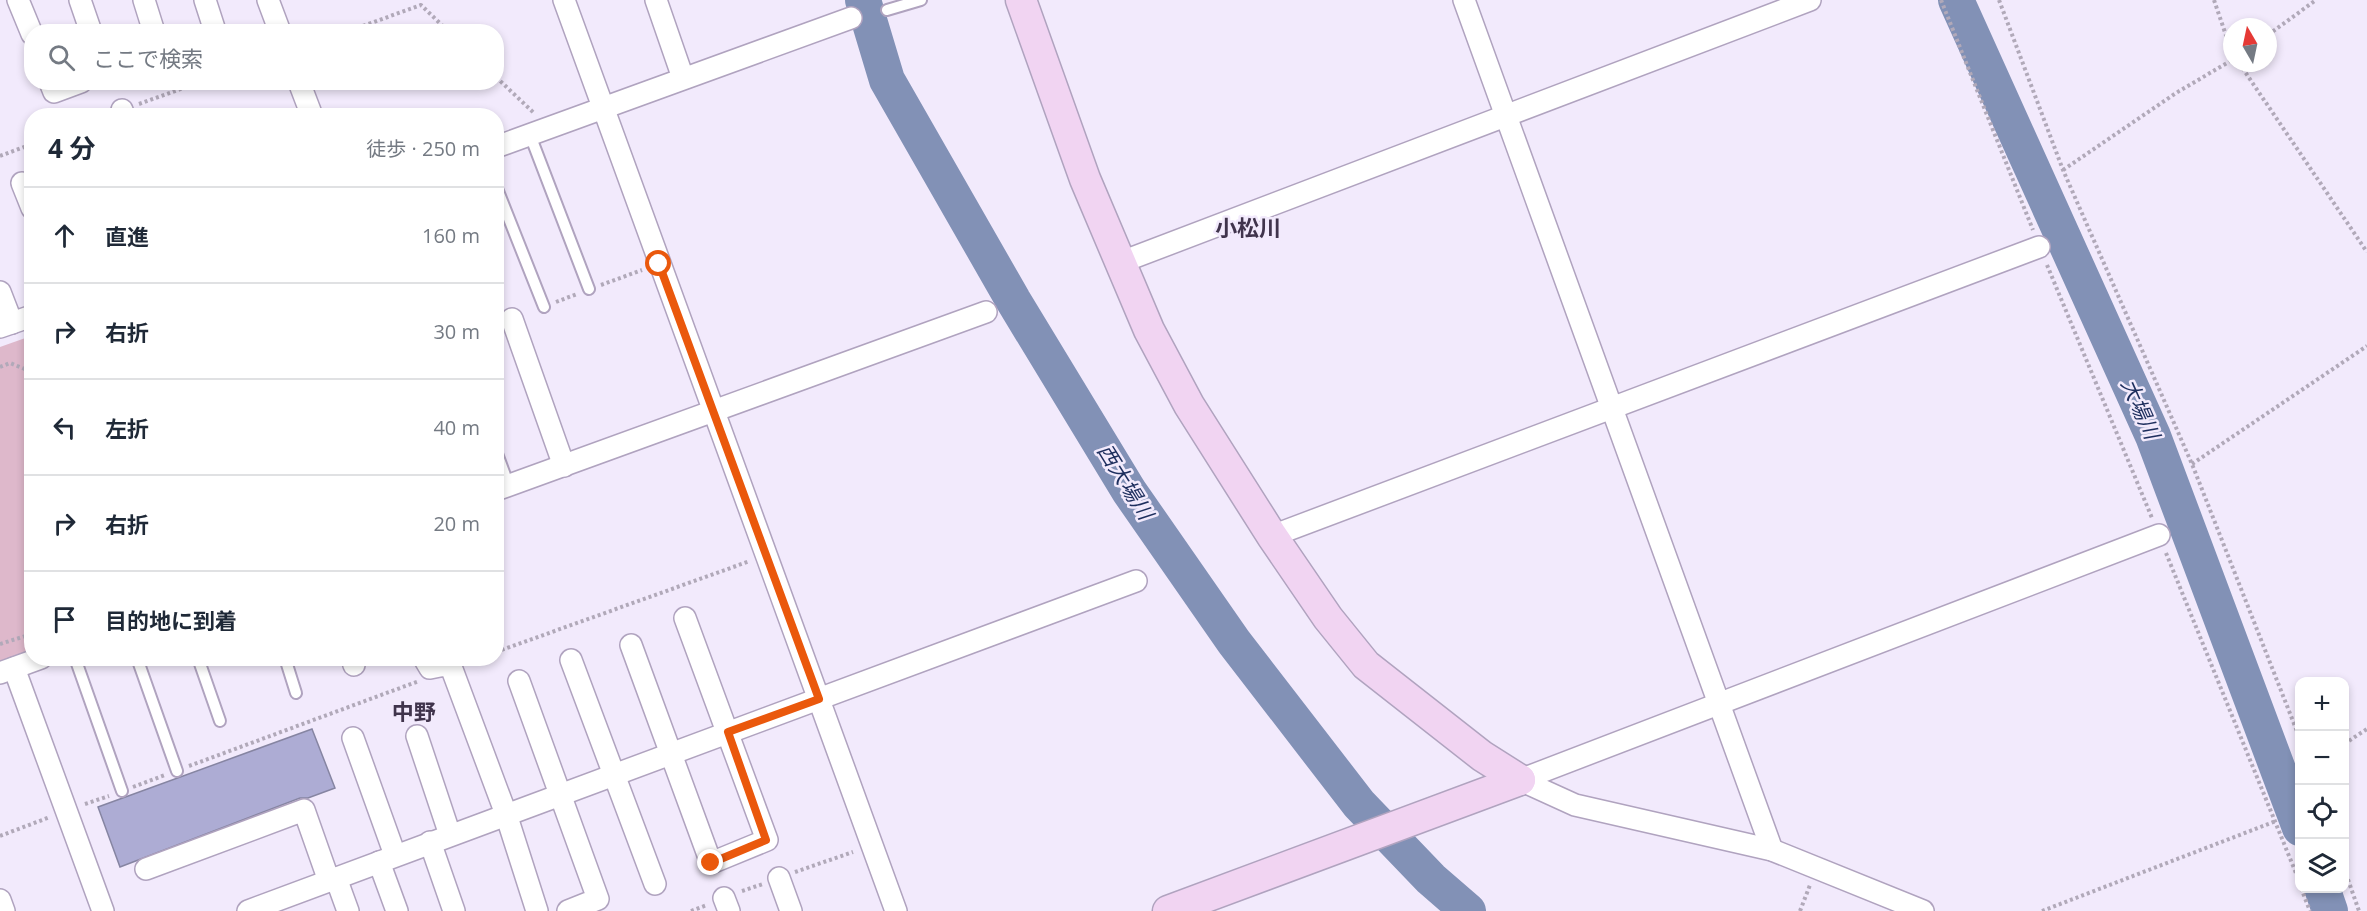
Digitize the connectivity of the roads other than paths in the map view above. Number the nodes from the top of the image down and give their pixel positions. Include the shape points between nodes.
1 (18, 0) edge
2 (80, 0) edge
3 (144, 0) edge
4 (205, 0) edge
5 (268, 0) edge
6 (565, 0) edge
7 (656, 0) edge
8 (921, 0) edge
9 (1021, 0) edge
10 (1464, 0) edge
11 (1810, 0) edge
12 (887, 10) dead end
13 (851, 18) dead end
14 (28, 24) edge
15 (88, 24) edge
16 (152, 24) edge
17 (212, 24) edge
18 (277, 24) edge
19 (683, 78) junction
20 (302, 90) edge
21 (309, 108) edge
22 (603, 108) junction
23 (1507, 116) junction
24 (530, 135) junction
25 (504, 144) edge
26 (22, 183) dead end
27 (24, 188) edge
28 (504, 206) edge
29 (2039, 246) road end
30 (1119, 263) junction
31 (589, 289) dead end
32 (0, 292) edge
33 (544, 307) dead end
34 (986, 312) dead end
35 (512, 319) dead end
36 (15, 322) edge
37 (1610, 408) junction
38 (713, 412) junction
39 (564, 466) junction
40 (504, 488) edge
41 (2159, 535) road end
42 (1272, 536) junction
43 (1136, 581) dead end
44 (685, 618) dead end
45 (631, 645) dead end
46 (571, 660) dead end
47 (24, 664) edge
48 (78, 666) edge
49 (140, 666) edge
50 (201, 666) edge
51 (288, 666) edge
52 (451, 666) edge
53 (7, 670) edge
54 (519, 681) dead end
55 (297, 693) dead end
56 (819, 699) junction
57 (1718, 703) junction
58 (220, 721) dead end
59 (728, 732) junction
60 (417, 736) dead end
61 (353, 738) dead end
62 (670, 753) junction
63 (177, 771) road end
64 (616, 774) junction
65 (1520, 780) junction
66 (122, 791) road end
67 (560, 793) junction
68 (506, 814) junction
69 (440, 839) junction
70 (1772, 850) junction
71 (387, 858) junction
72 (146, 870) dead end
73 (779, 879) dead end
74 (332, 880) junction
75 (655, 884) dead end
76 (0, 900) edge
77 (289, 904) edge
78 (4, 911) edge
79 (103, 911) edge
80 (248, 911) edge
81 (348, 911) edge
82 (397, 911) edge
83 (454, 911) edge
84 (537, 911) edge
85 (568, 911) edge
86 (791, 911) edge
87 (896, 911) edge
88 (1168, 911) edge
89 (1923, 911) edge

1 - 14 street
2 - 15 street
3 - 16 street
4 - 17 street
5 - 18 street
6 - 22 street
7 - 19 street
8 - 12 lane
9 - 30 street
10 - 23 street
11 - 23 street
13 - 19 street
19 - 22 street
20 - 21 street
22 - 24 street
22 - 38 street
23 - 30 street
23 - 37 street
24 - 25 street
24 - 31 lane
26 - 27 street
28 - 33 lane
29 - 37 street
30 - 42 street via 1189,405
32 - 36 street
34 - 38 street
35 - 39 street
37 - 42 street
37 - 57 street
38 - 39 street
38 - 56 street
39 - 40 street
41 - 57 street
42 - 65 street via 1328,618 1366,665 1482,756
43 - 56 street
44 - 59 street
45 - 62 street
46 - 64 street
47 - 53 street
48 - 66 lane
49 - 63 lane
50 - 58 lane
51 - 55 lane
52 - 68 street
53 - 79 street
54 - 67 street
56 - 59 street
56 - 87 street
57 - 65 street
57 - 70 street
59 - 62 street
59 - 62 street via 766,840 711,863
60 - 69 street
61 - 71 street
62 - 64 street
64 - 67 street
64 - 75 street
65 - 70 street via 1575,805
65 - 88 street
67 - 68 street
67 - 85 street via 598,899
68 - 69 street
68 - 84 street
69 - 71 street
69 - 83 street
70 - 89 street
71 - 74 street
71 - 82 street
72 - 74 street via 304,810
73 - 86 street
74 - 77 street
74 - 81 street
76 - 78 street
77 - 80 street

